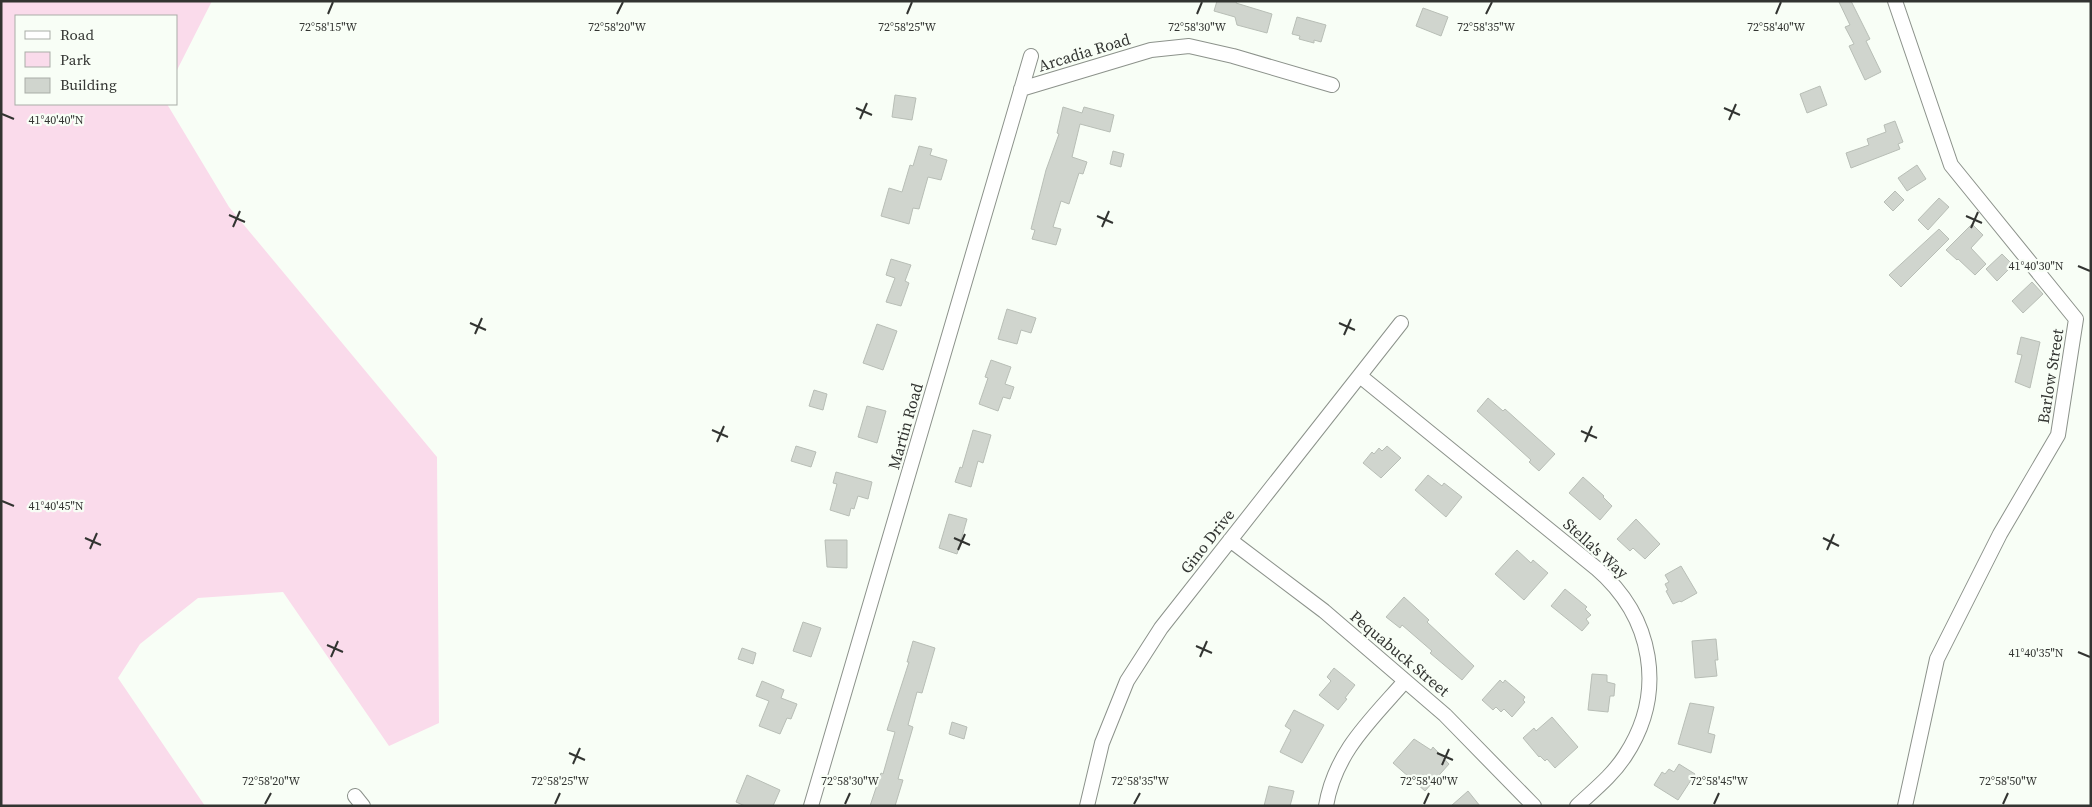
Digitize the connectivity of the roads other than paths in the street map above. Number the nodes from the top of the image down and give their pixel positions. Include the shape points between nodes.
1 (1895, 1) edge
2 (1031, 56) dead end
3 (1332, 84) dead end
4 (1021, 89) junction
5 (1401, 324) dead end
6 (1360, 376) junction
7 (1230, 540) junction
8 (1405, 680) junction
9 (811, 806) edge
10 (1087, 806) edge
11 (1326, 806) edge
12 (1534, 806) edge
13 (1577, 806) edge
14 (1906, 806) edge

1 - 14 street, Barlow Street via 1951,165 2076,319 2058,435 2000,534 1938,659
2 - 4 street, Martin Road
3 - 4 street, Arcadia Road via 1189,46 1151,50
4 - 9 street, Martin Road
5 - 6 street, Gino Drive
6 - 7 street, Gino Drive
6 - 13 street, Stella's Way via 1596,568 1618,591 1636,618 1646,644 1649,668 1643,716 1624,758
7 - 8 street, Pequabuck Street via 1324,611
7 - 10 street, Gino Drive via 1161,628 1126,681 1102,743
8 - 11 street via 1342,757 1332,778
8 - 12 street, Pequabuck Street via 1460,728

